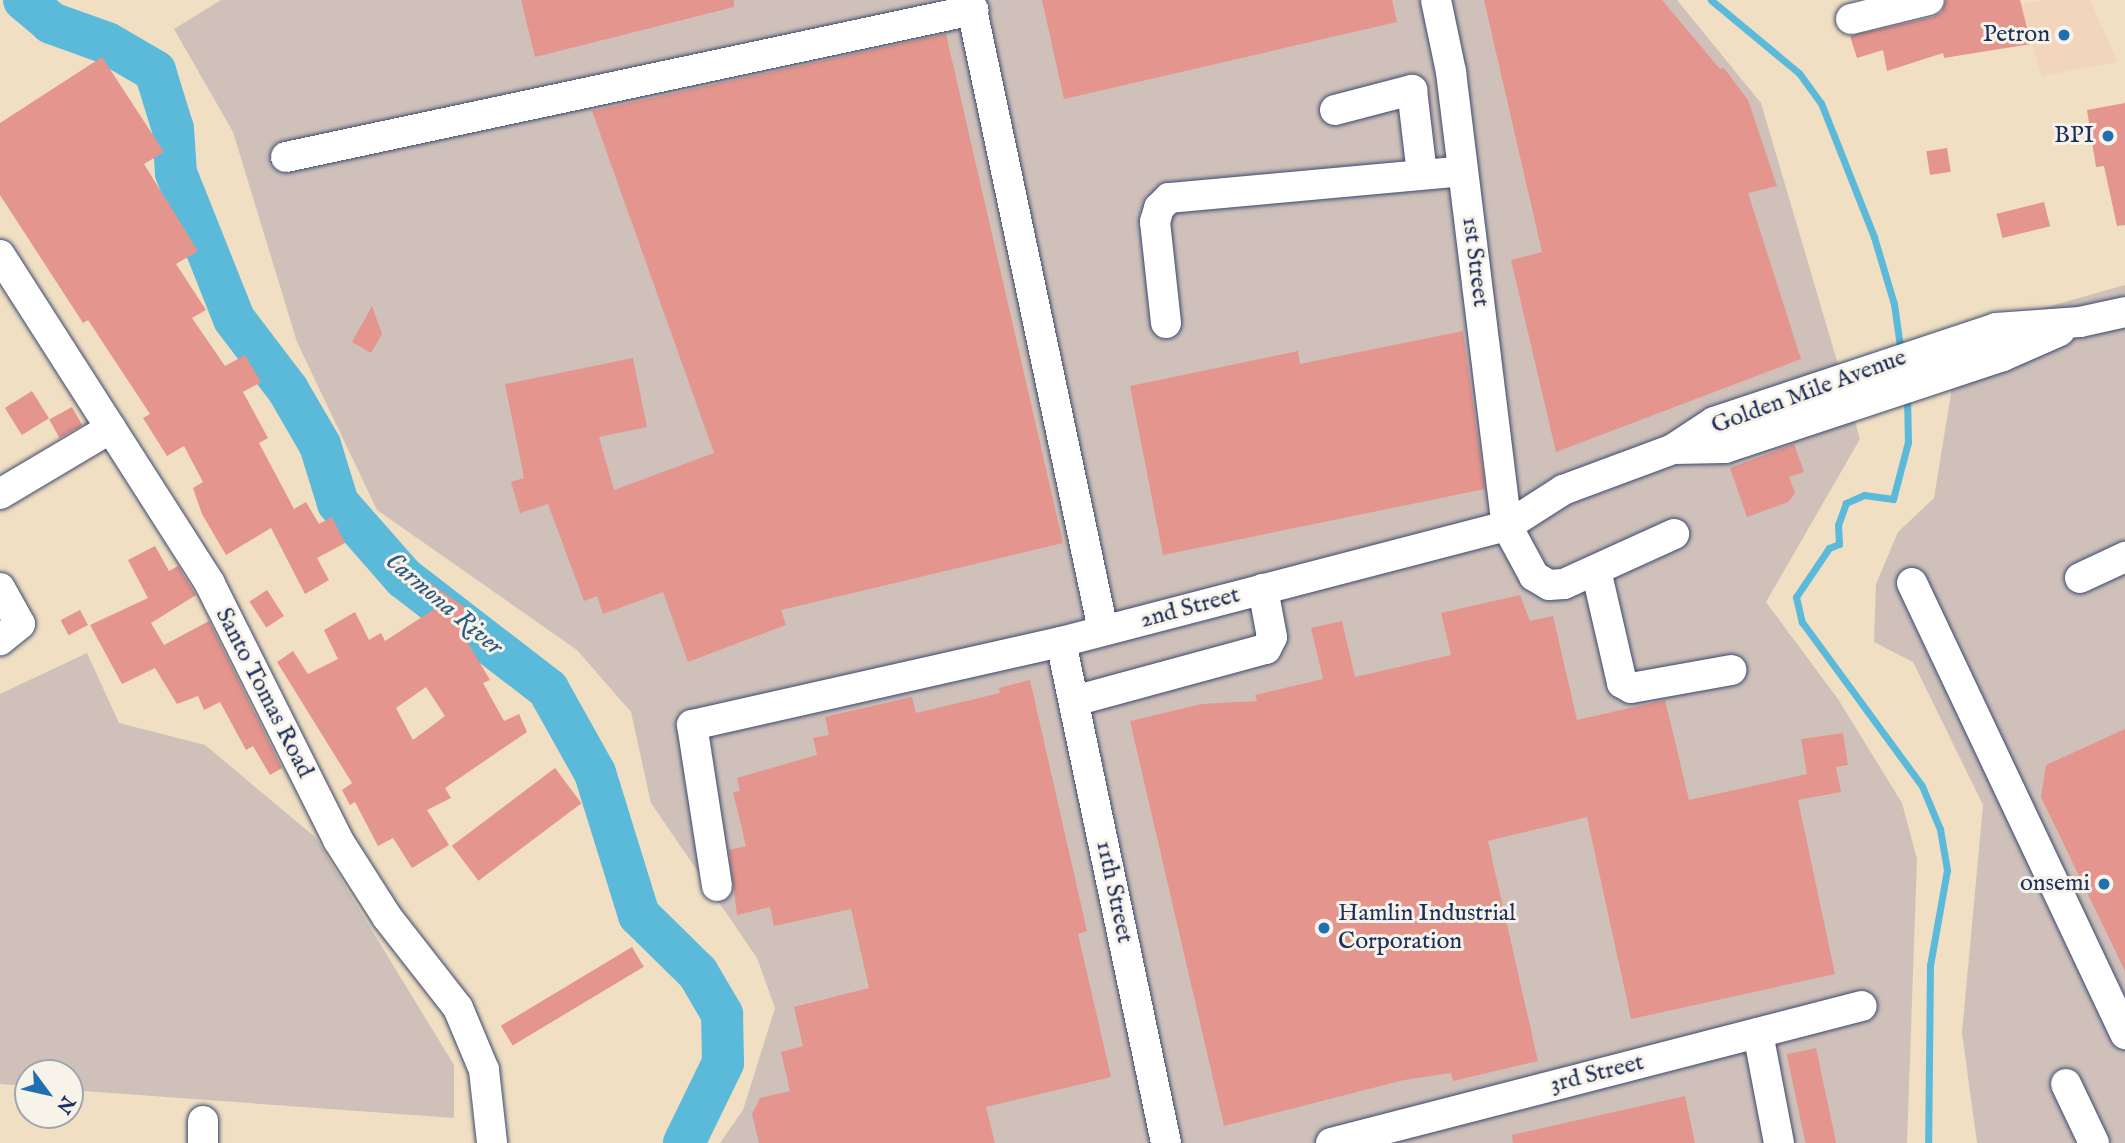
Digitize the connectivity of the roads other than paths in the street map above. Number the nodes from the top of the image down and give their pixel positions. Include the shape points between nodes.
1 (1436, 0) edge
2 (1912, 1) edge
3 (972, 5) edge
4 (1852, 19) dead end
5 (1335, 110) dead end
6 (286, 157) dead end
7 (1463, 170) junction
8 (1422, 174) junction
9 (0, 255) edge
10 (2125, 312) edge
11 (1166, 323) dead end
12 (111, 428) junction
13 (1674, 449) joint
14 (0, 494) edge
15 (1507, 526) junction
16 (1674, 534) dead end
17 (2125, 557) edge
18 (1596, 570) junction
19 (2080, 578) dead end
20 (1912, 583) dead end
21 (0, 588) edge
22 (1263, 589) junction
23 (1103, 630) junction
24 (0, 640) edge
25 (1061, 642) junction
26 (1731, 670) dead end
27 (1074, 701) junction
28 (717, 886) dead end
29 (1862, 1006) dead end
30 (1758, 1033) junction
31 (2125, 1034) edge
32 (2066, 1084) dead end
33 (492, 1143) edge
34 (1166, 1143) edge
35 (1331, 1143) edge
36 (1779, 1143) edge
37 (2094, 1143) edge

1 - 7 street, 1st Street via 1451,72
2 - 4 street
3 - 6 street
3 - 23 street
5 - 8 street via 1412,90
7 - 8 street
7 - 15 street, 1st Street
8 - 11 street via 1169,198 1159,208 1156,222
9 - 12 street, Santo Tomas Road
10 - 13 street, Golden Mile Avenue via 2080,322 2003,356 1953,356 1840,393 1725,448
12 - 14 street
12 - 33 street, Santo Tomas Road via 210,584 338,841 387,917 458,1008 484,1070
13 - 15 street, 2nd Street via 1563,490
15 - 18 street via 1534,576 1549,585
15 - 22 street, 2nd Street
16 - 18 street
17 - 19 street
18 - 26 street via 1622,683 1631,688
20 - 31 street
21 - 24 street via 20,624
22 - 23 street, 2nd Street
22 - 27 street via 1272,637 1266,649
23 - 25 street, 2nd Street
25 - 27 street, 11th Street
25 - 28 street, 2nd Street via 692,725
27 - 34 street, 11th Street
29 - 30 street, 3rd Street
30 - 35 street, 3rd Street
30 - 36 street
32 - 37 street

